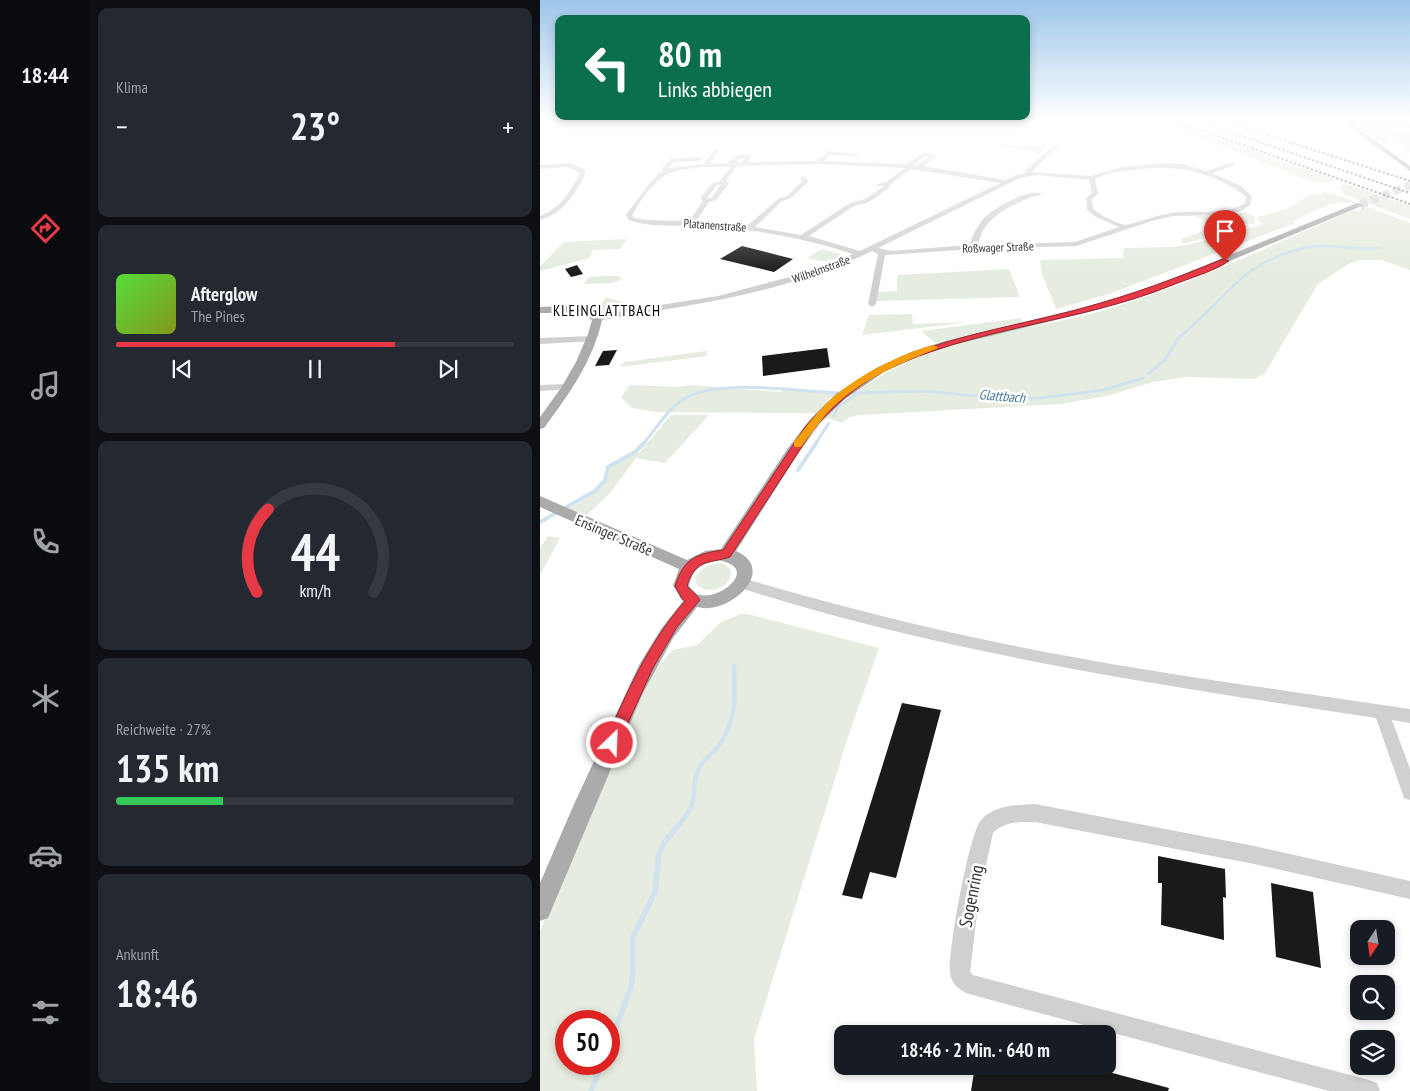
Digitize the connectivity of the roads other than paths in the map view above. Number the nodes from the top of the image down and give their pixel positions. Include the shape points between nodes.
1 (582, 172) edge
2 (666, 172) edge
3 (729, 172) edge
4 (902, 172) edge
5 (947, 172) edge
6 (1102, 172) edge
7 (1209, 172) edge
8 (1030, 173) joint
9 (1206, 173) joint
10 (1092, 178) junction
11 (794, 181) dead end
12 (1006, 182) junction
13 (888, 183) junction
14 (869, 189) dead end
15 (863, 194) dead end
16 (1039, 194) dead end
17 (852, 204) junction
18 (1360, 205) tunnel mouth
19 (540, 218) edge
20 (691, 223) junction
21 (1124, 227) junction
22 (749, 228) junction
23 (803, 237) junction
24 (974, 247) junction
25 (871, 248) junction
26 (882, 253) junction
27 (860, 254) junction
28 (872, 304) dead end
29 (540, 310) edge
30 (596, 318) junction
31 (592, 339) junction
32 (540, 341) edge
33 (567, 387) junction
34 (540, 388) edge
35 (540, 425) edge
36 (540, 501) edge
37 (726, 554) junction
38 (689, 567) junction
39 (742, 583) junction
40 (694, 600) junction
41 (1380, 711) junction
42 (1410, 716) edge
43 (1410, 792) edge
44 (1410, 890) edge
45 (540, 910) edge
46 (1368, 1091) edge

1 - 19 street via 566,203
2 - 20 street, Platanenstraße via 660,174 629,217 640,222
3 - 20 street via 722,182 726,184 714,199 707,201
4 - 13 street
5 - 12 street
6 - 10 street, Roßwager Straße
7 - 9 street
8 - 10 street, Wilhelmstraße
8 - 12 street, Wilhelmstraße
9 - 21 street, Roßwager Straße via 1238,187 1248,195 1248,204 1231,212 1172,214
10 - 21 street via 1095,194 1089,198 1090,210
11 - 22 street via 805,176 806,181 790,197 781,196
12 - 25 street, Wilhelmstraße
13 - 14 street
13 - 17 street via 867,201
15 - 17 street
16 - 24 street via 990,215
17 - 23 street
18 - 37 main road via 1150,291 948,343 880,370 824,410 808,429
20 - 22 street, Platanenstraße
21 - 24 street, Roßwager Straße via 1076,244
22 - 23 street, Platanenstraße
23 - 27 street, Platanenstraße
24 - 26 street, Roßwager Straße
25 - 26 street, Roßwager Straße
25 - 27 street, Wilhelmstraße
26 - 28 street
27 - 30 street, Wilhelmstraße via 808,275 755,290
29 - 30 main road via 579,310 590,312
30 - 31 main road
31 - 32 street
31 - 33 main road
33 - 34 street
33 - 35 main road
36 - 38 main road, Ensinger Straße
37 - 38 main road via 704,557
37 - 39 main road via 736,557 745,567
38 - 40 main road via 681,586 686,596
39 - 40 main road via 722,599
39 - 41 street via 880,622 1001,649 1083,665
40 - 45 main road via 673,623 648,665
41 - 42 street
41 - 43 street
44 - 46 street, Sogenring via 1254,855 1035,813 996,818 985,829 979,856 961,950 959,973 962,980

